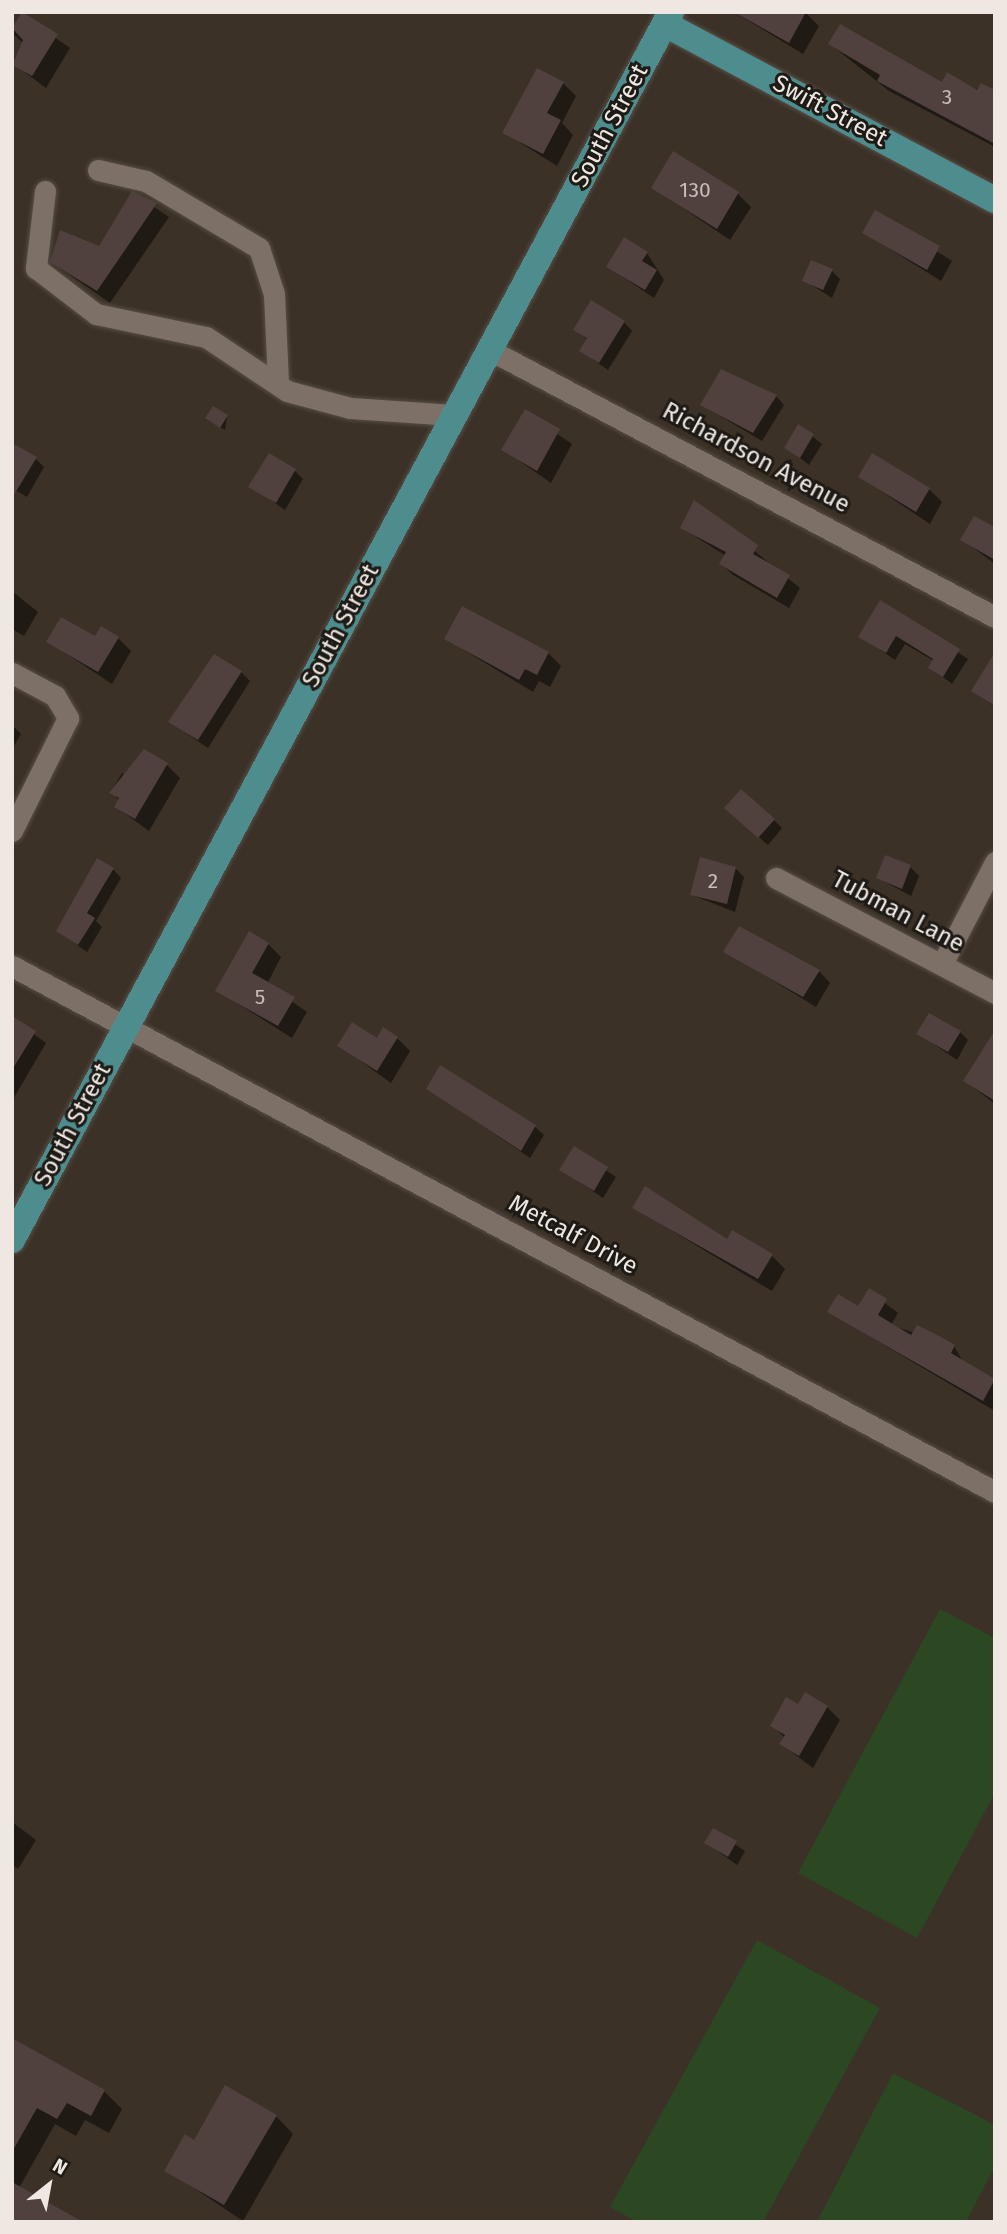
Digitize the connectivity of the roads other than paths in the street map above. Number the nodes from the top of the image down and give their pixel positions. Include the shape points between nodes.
1 (668, 18) edge
2 (98, 170) dead end
3 (45, 191) dead end
4 (995, 200) edge
5 (489, 350) junction
6 (278, 383) junction
7 (454, 415) junction
8 (995, 617) edge
9 (12, 673) edge
10 (12, 831) edge
11 (995, 862) edge
12 (776, 878) dead end
13 (942, 964) junction
14 (12, 967) edge
15 (995, 993) edge
16 (126, 1027) junction
17 (12, 1240) edge
18 (995, 1492) edge

1 - 4 main road, Swift Street
1 - 5 main road, South Street
2 - 6 street via 146,181 259,248 274,293
3 - 6 street via 36,268 96,314 206,337
5 - 7 main road, South Street
5 - 8 street, Richardson Avenue
6 - 7 street via 350,408
7 - 16 main road, South Street
9 - 10 street via 55,696 68,718
11 - 13 street
12 - 13 street, Tubman Lane
13 - 15 street, Tubman Lane
14 - 16 street, Metcalf Drive
16 - 17 main road, South Street
16 - 18 street, Metcalf Drive

